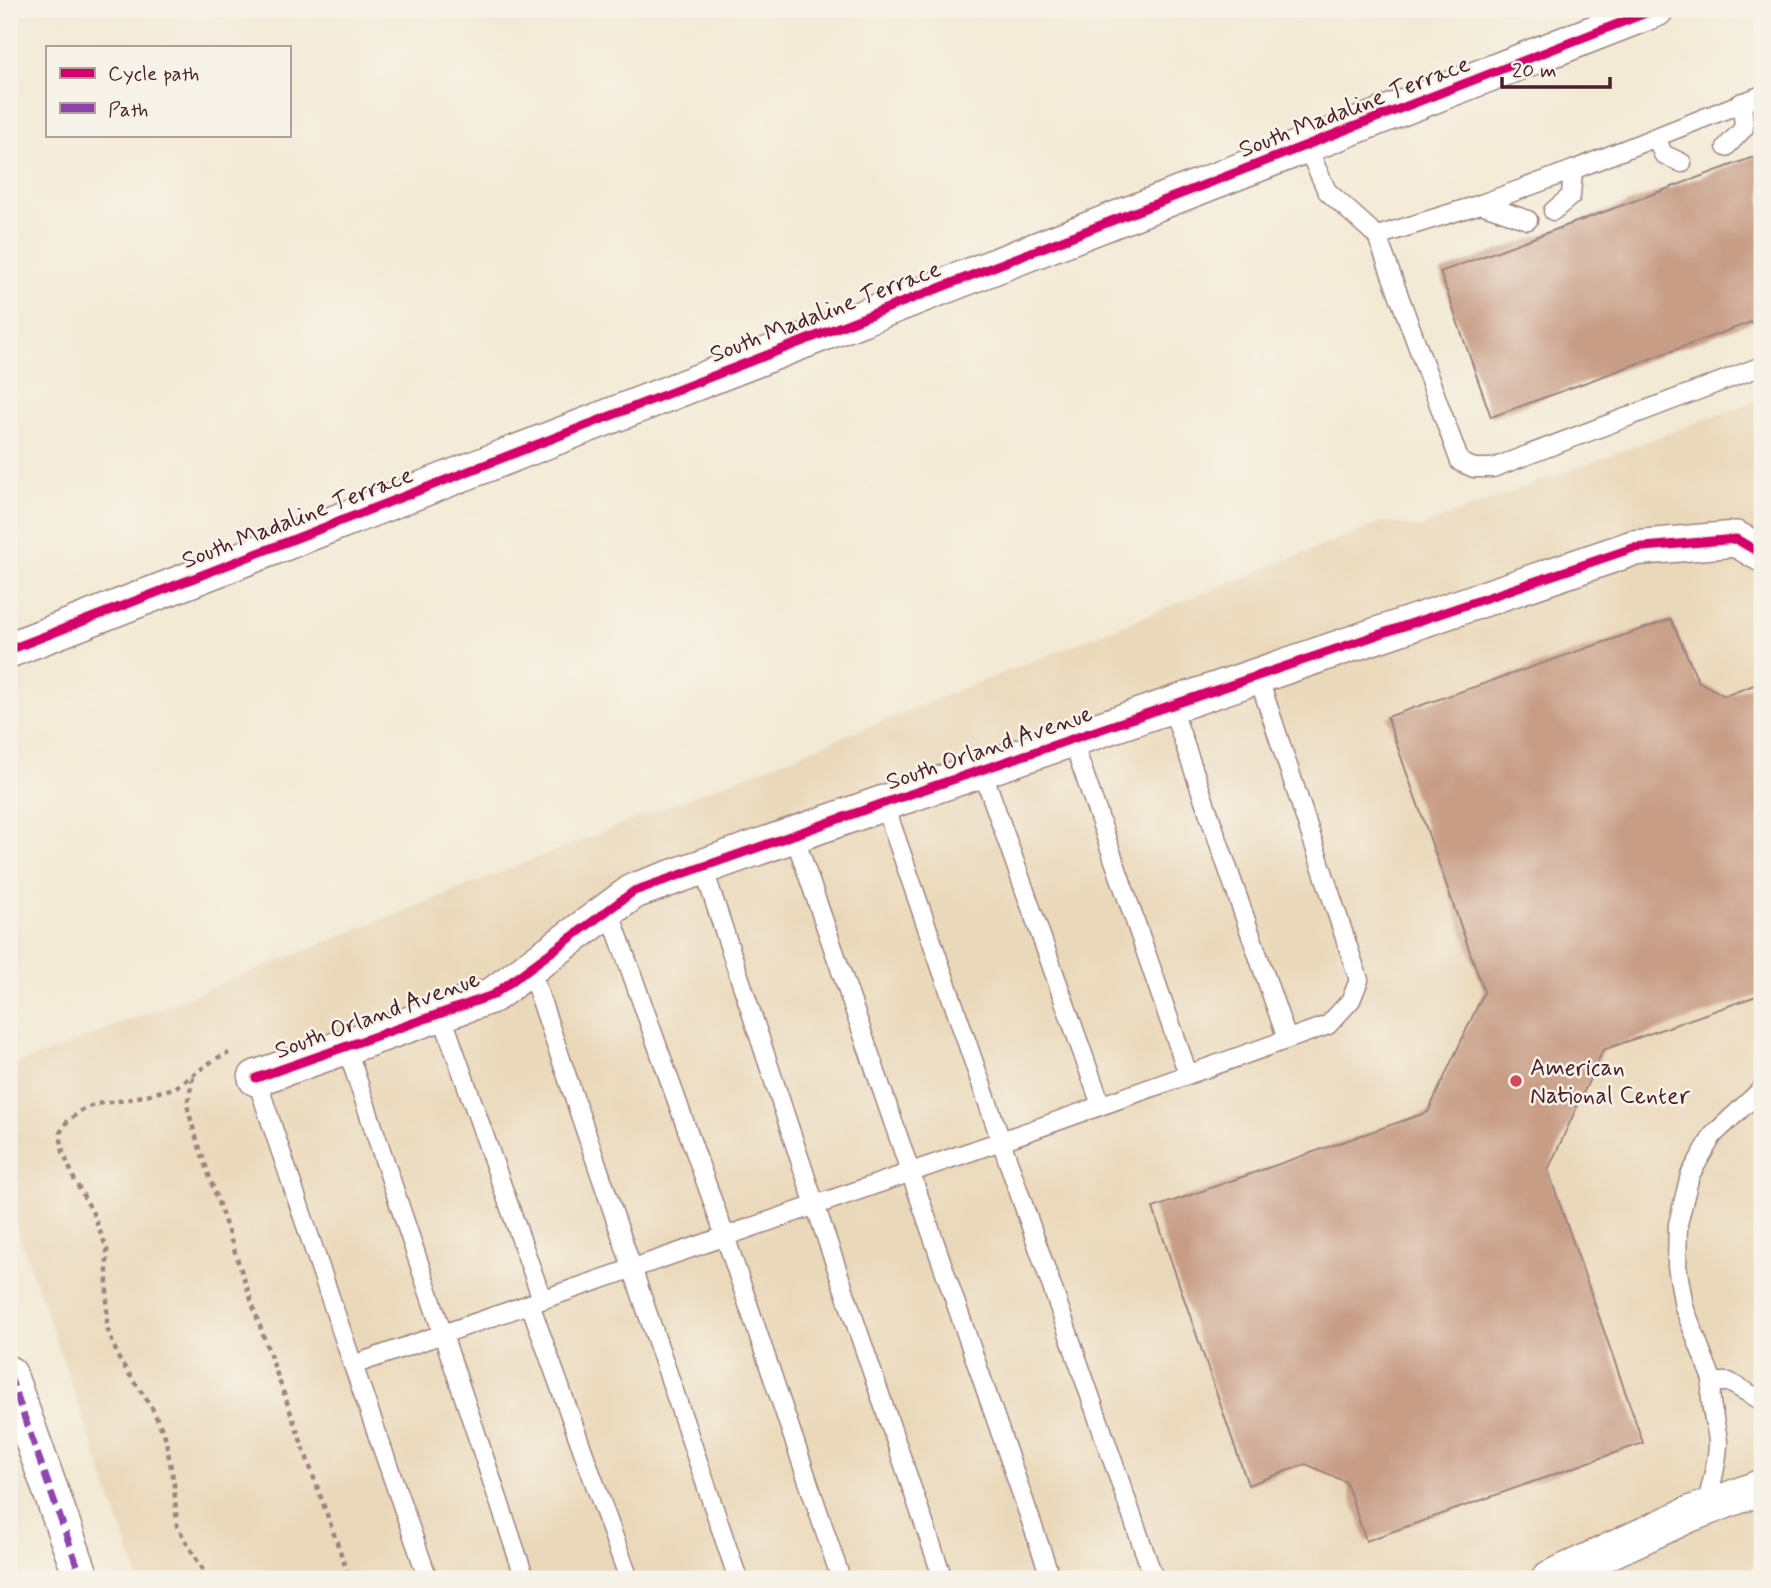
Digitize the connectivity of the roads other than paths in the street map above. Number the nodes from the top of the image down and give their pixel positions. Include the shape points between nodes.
1 (1656, 9) edge
2 (1762, 94) edge
3 (1742, 102) junction
4 (1656, 137) junction
5 (1306, 145) junction
6 (1726, 147) dead end
7 (1682, 163) dead end
8 (1573, 170) junction
9 (1481, 204) junction
10 (1553, 211) dead end
11 (1528, 219) dead end
12 (1377, 236) junction
13 (1762, 366) edge
14 (1762, 554) edge
15 (9, 650) edge
16 (1258, 676) junction
17 (1171, 705) junction
18 (1072, 739) junction
19 (982, 770) junction
20 (884, 803) junction
21 (794, 835) junction
22 (703, 867) junction
23 (609, 910) junction
24 (530, 968) junction
25 (441, 1013) junction
26 (1287, 1040) junction
27 (346, 1046) junction
28 (1188, 1074) junction
29 (256, 1078) joint
30 (1762, 1088) edge
31 (1101, 1105) junction
32 (1001, 1141) junction
33 (909, 1172) junction
34 (815, 1205) junction
35 (725, 1237) junction
36 (632, 1268) junction
37 (536, 1302) junction
38 (442, 1334) junction
39 (353, 1365) junction
40 (9, 1374) edge
41 (1713, 1382) junction
42 (1762, 1401) edge
43 (1762, 1487) edge
44 (1706, 1508) junction
45 (82, 1579) edge
46 (428, 1579) edge
47 (525, 1579) edge
48 (629, 1579) edge
49 (738, 1579) edge
50 (841, 1579) edge
51 (943, 1579) edge
52 (1051, 1579) edge
53 (1154, 1579) edge
54 (1549, 1579) edge

1 - 5 street, South Madaline Terrace
2 - 3 lane
3 - 4 lane
3 - 6 lane via 1744,128
4 - 7 lane via 1663,154
4 - 8 lane
5 - 12 lane via 1327,191
5 - 15 street, South Madaline Terrace
8 - 9 lane
8 - 10 lane via 1571,196
9 - 11 lane
9 - 12 lane
12 - 13 lane via 1460,462 1474,468 1493,468
14 - 16 street, South Orland Avenue via 1737,539 1633,548
16 - 17 street, South Orland Avenue
16 - 26 lane via 1359,980 1351,1000 1328,1025
17 - 18 street, South Orland Avenue
17 - 26 lane
18 - 19 street, South Orland Avenue
18 - 28 lane
19 - 20 street, South Orland Avenue
19 - 31 lane
20 - 21 street, South Orland Avenue
20 - 32 lane
21 - 22 street, South Orland Avenue
21 - 33 lane
22 - 23 street, South Orland Avenue via 634,891
22 - 34 lane
23 - 24 street, South Orland Avenue
23 - 35 lane
24 - 25 street, South Orland Avenue via 493,995
24 - 36 lane
25 - 27 street, South Orland Avenue
25 - 37 lane
26 - 28 lane
27 - 29 street, South Orland Avenue
27 - 38 lane
28 - 31 lane
29 - 39 lane
30 - 41 lane via 1713,1135 1690,1175 1678,1224 1677,1266 1685,1307
31 - 32 lane
32 - 33 lane
32 - 53 lane
33 - 34 lane
33 - 52 lane
34 - 35 lane
34 - 51 lane
35 - 36 lane
35 - 50 lane
36 - 37 lane
36 - 49 lane
37 - 38 lane
37 - 48 lane
38 - 39 lane
38 - 47 lane
39 - 46 lane
40 - 45 street
41 - 42 lane via 1729,1382
41 - 44 lane via 1710,1391 1718,1443
43 - 44 street
44 - 54 street

